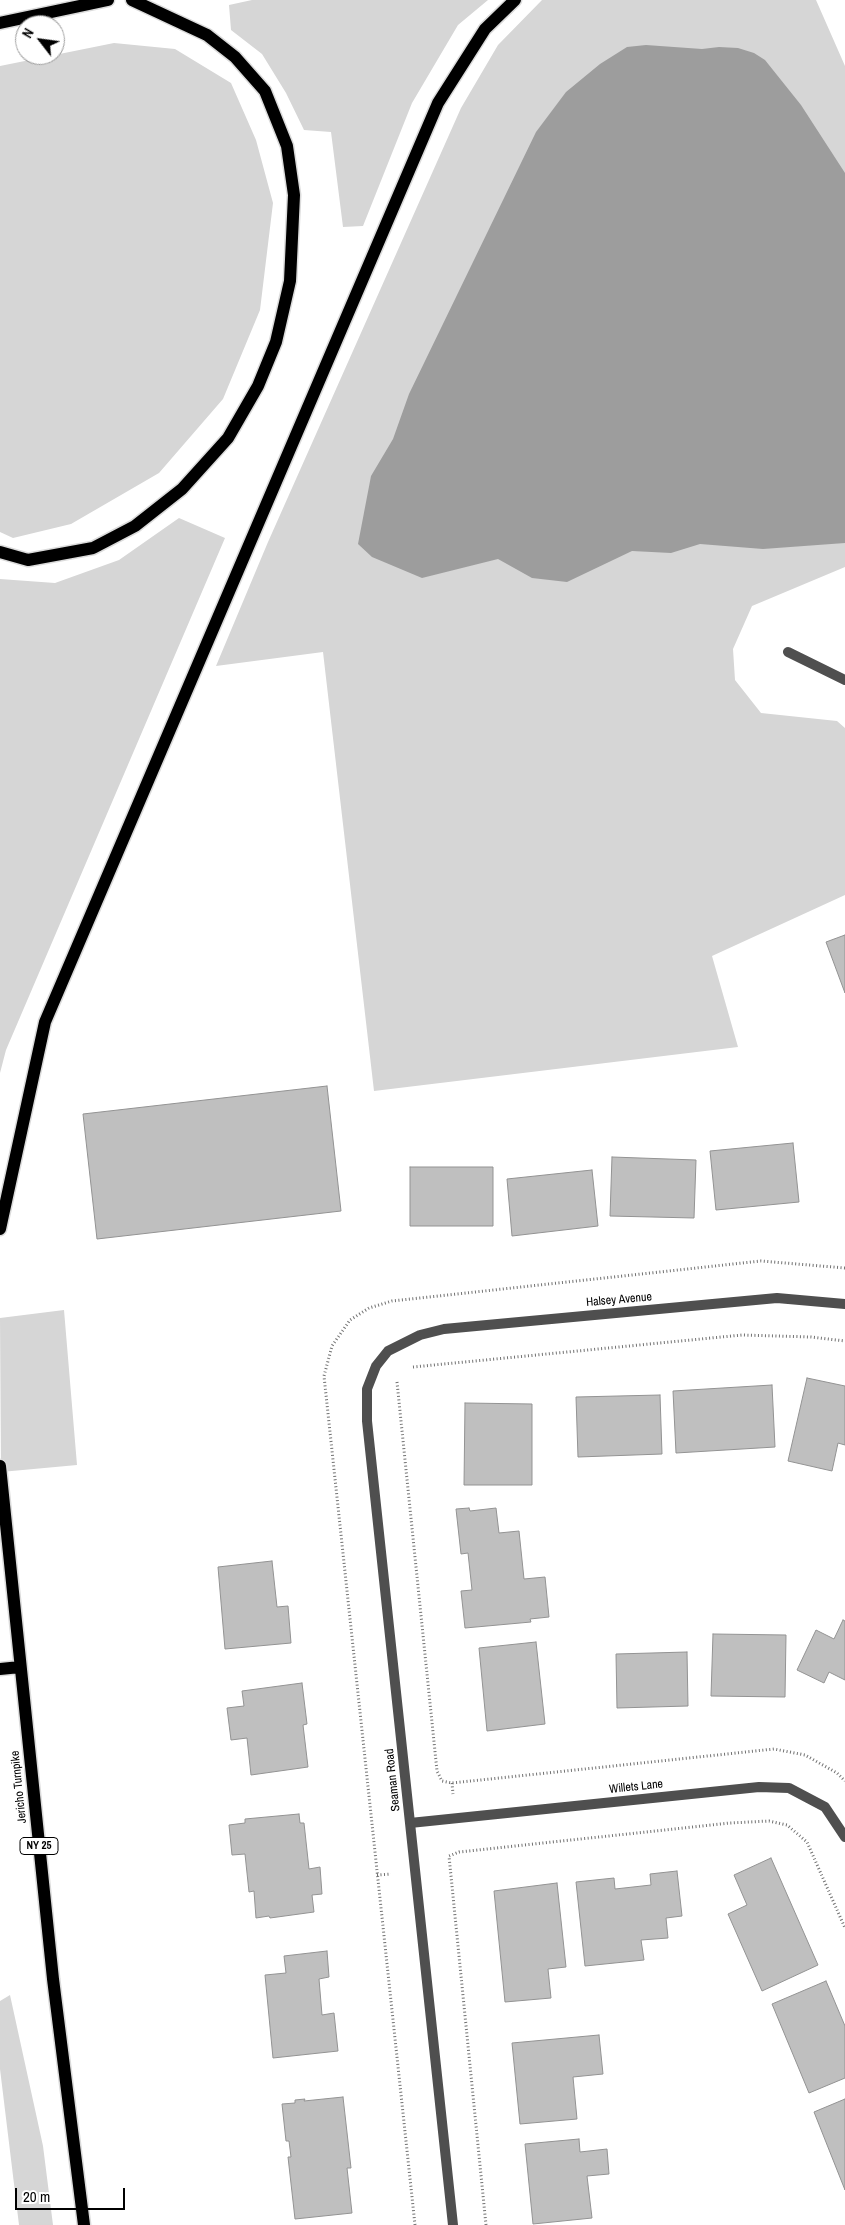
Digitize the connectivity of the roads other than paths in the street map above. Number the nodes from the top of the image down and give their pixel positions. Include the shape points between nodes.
1 (108, 0) edge
2 (132, 0) edge
3 (515, 0) edge
4 (0, 22) edge
5 (0, 552) edge
6 (788, 652) dead end
7 (845, 680) edge
8 (0, 1229) edge
9 (845, 1304) edge
10 (399, 1346) joint
11 (0, 1466) edge
12 (20, 1667) junction
13 (0, 1669) edge
14 (410, 1823) junction
15 (845, 1836) edge
16 (84, 2225) edge
17 (453, 2225) edge

1 - 4 main road
2 - 5 main road via 206,34 235,56 265,91 287,146 294,195 290,280 276,342 258,386 228,438 182,489 135,526 93,548 28,560
3 - 8 main road via 485,29 438,103 45,1022
6 - 7 street
9 - 10 street, Halsey Avenue via 776,1298 454,1328 420,1335
10 - 14 street, Seaman Road via 388,1351 376,1366 367,1397
11 - 12 main road, Jericho Turnpike / NY 25
12 - 13 main road
12 - 16 main road, Jericho Turnpike / NY 25 via 53,1979
14 - 15 street, Willets Lane via 759,1787 790,1788 825,1806
14 - 17 street, Seaman Road

